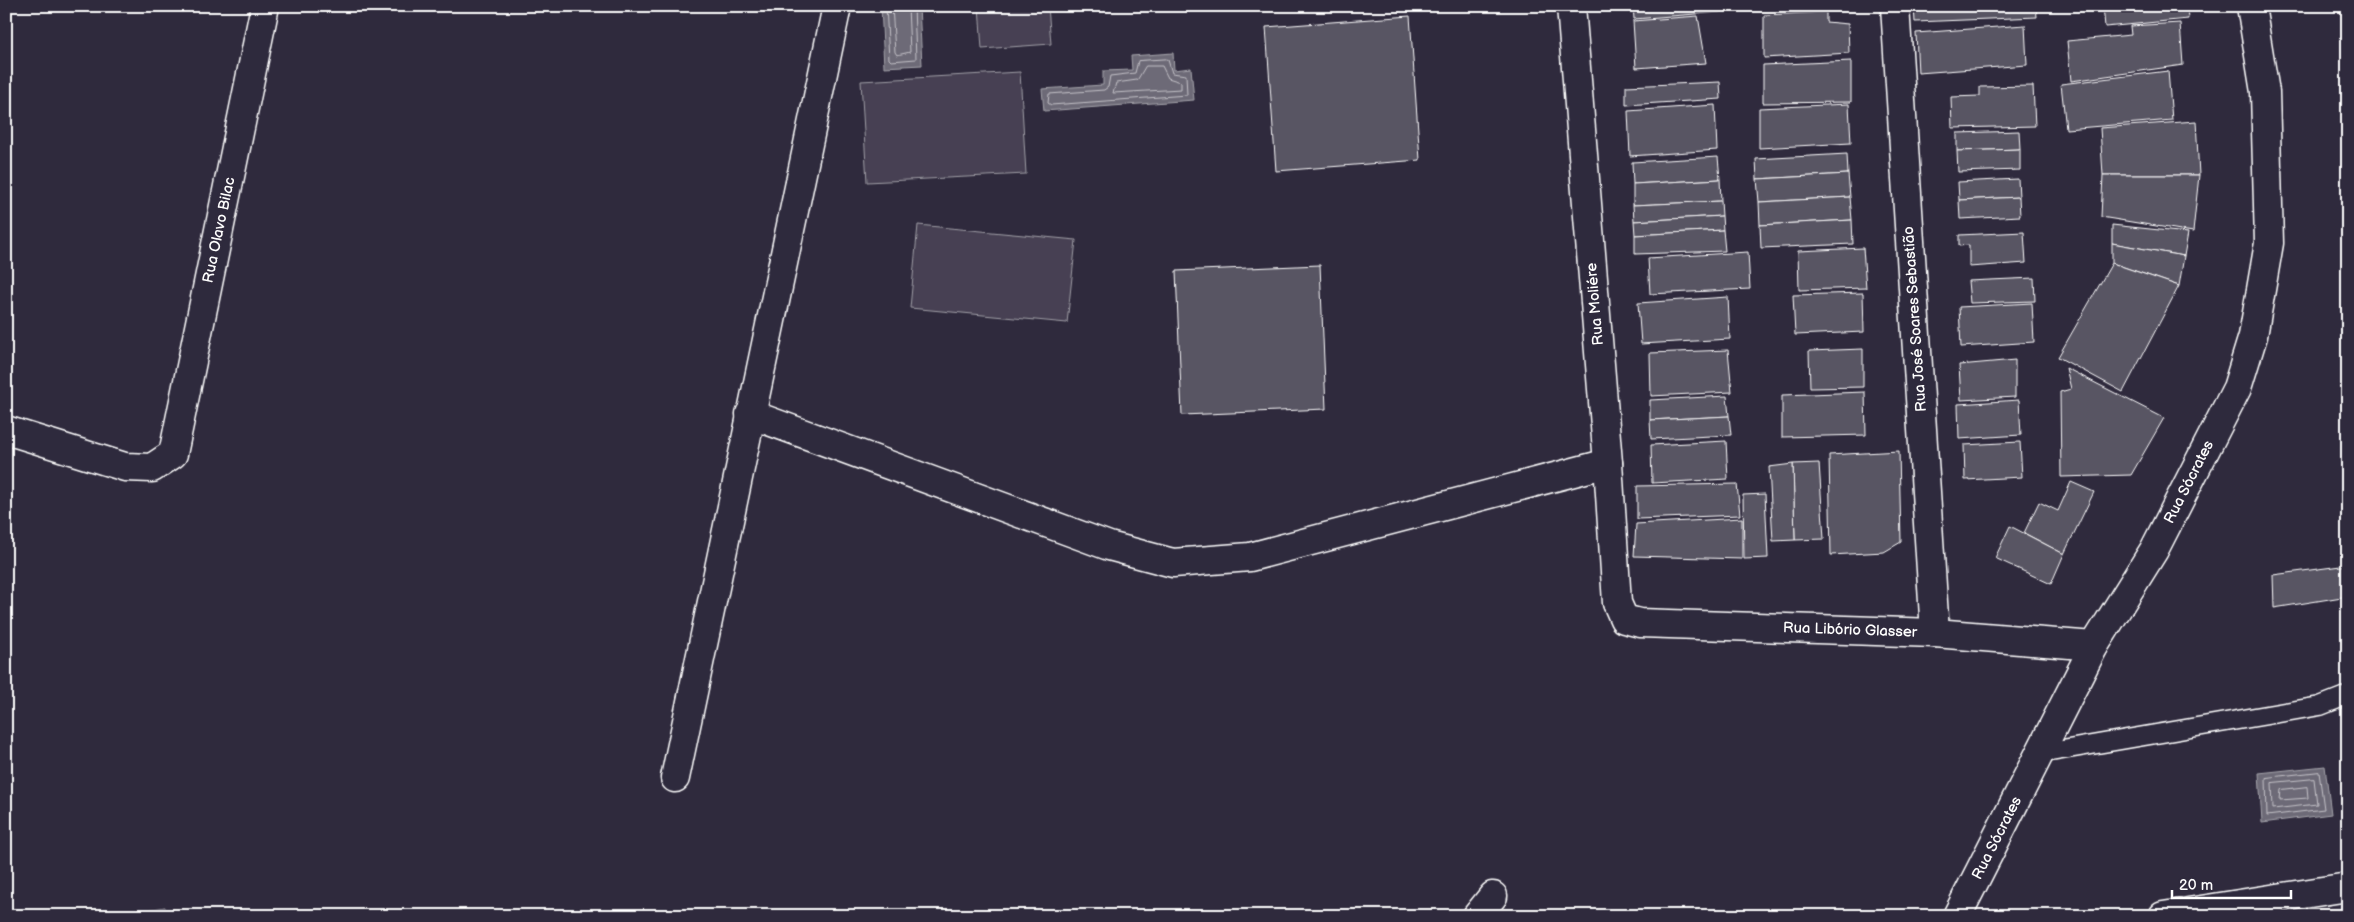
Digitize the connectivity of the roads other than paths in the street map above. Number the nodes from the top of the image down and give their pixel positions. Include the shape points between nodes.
1 (265, 6) edge
2 (837, 6) edge
3 (1571, 6) edge
4 (1895, 6) edge
5 (2251, 6) edge
6 (750, 414) junction
7 (6, 430) edge
8 (1608, 463) junction
9 (1617, 603) joint
10 (1935, 632) junction
11 (2094, 646) junction
12 (2348, 695) edge
13 (2039, 754) junction
14 (675, 778) dead end
15 (2348, 888) edge
16 (1957, 916) edge
17 (2163, 916) edge

1 - 7 street, Rua Olavo Bilac via 173,454 152,468 125,467
2 - 6 street
3 - 8 street, Rua Moliére
4 - 10 street, Rua José Soares Sebastião
5 - 11 street, Rua Sócrates via 2265,92 2269,243 2253,336 2237,388 2158,542
6 - 8 street via 1109,546 1173,563 1250,557
6 - 14 street
8 - 9 street, Rua Moliére
9 - 10 street, Rua Libório Glasser via 1624,619 1640,623
10 - 11 street, Rua Libório Glasser
11 - 13 street, Rua Sócrates
12 - 13 lane via 2320,706
13 - 16 street, Rua Sócrates
15 - 17 street

